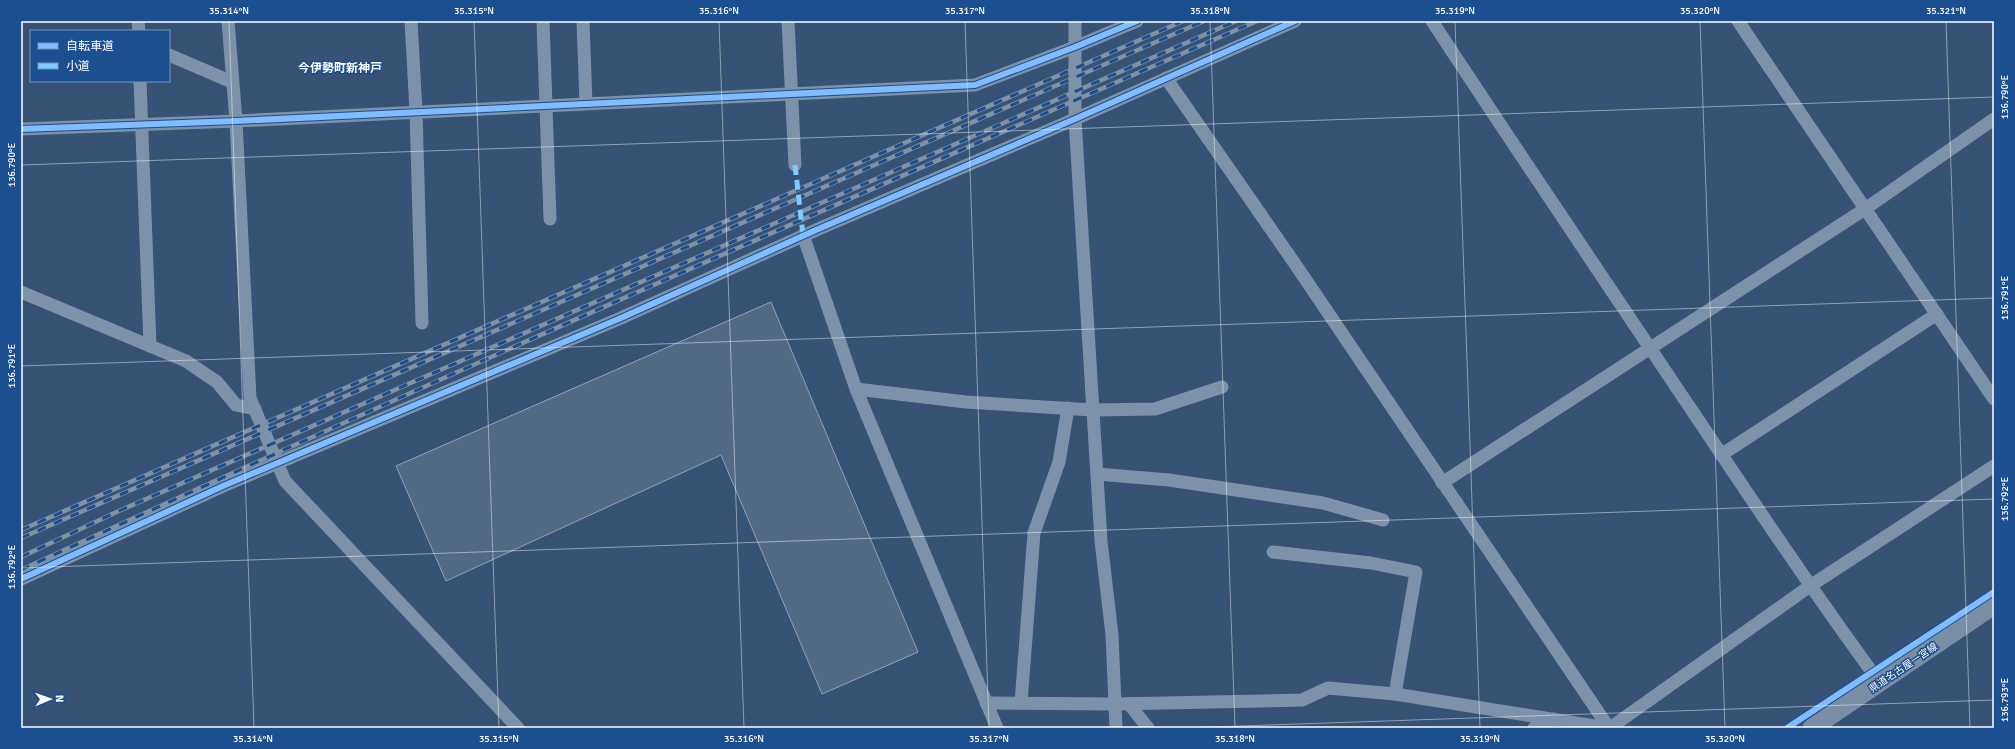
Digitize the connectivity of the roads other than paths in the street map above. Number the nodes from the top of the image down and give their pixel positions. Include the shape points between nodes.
1 (228, 21) edge
2 (411, 21) edge
3 (543, 21) edge
4 (583, 21) edge
5 (788, 21) edge
6 (1075, 21) edge
7 (1137, 21) edge
8 (1295, 21) edge
9 (1432, 21) edge
10 (1738, 21) edge
11 (1075, 47) junction
12 (170, 55) edge
13 (1166, 78) junction
14 (140, 82) edge
15 (232, 82) junction
16 (791, 94) junction
17 (586, 103) junction
18 (547, 106) junction
19 (416, 112) junction
20 (1075, 119) junction
21 (1994, 119) edge
22 (236, 121) junction
23 (141, 125) junction
24 (21, 129) edge
25 (795, 165) dead end
26 (1865, 209) junction
27 (550, 219) dead end
28 (803, 236) junction
29 (21, 292) edge
30 (1937, 314) junction
31 (422, 323) dead end
32 (150, 346) junction
33 (1650, 348) junction
34 (1222, 387) dead end
35 (856, 389) junction
36 (1994, 399) edge
37 (1068, 408) junction
38 (255, 409) junction
39 (1093, 410) junction
40 (1722, 455) junction
41 (277, 462) junction
42 (1994, 466) edge
43 (1097, 474) junction
44 (1442, 483) junction
45 (1383, 520) dead end
46 (1273, 552) dead end
47 (21, 579) edge
48 (1810, 586) junction
49 (1994, 605) edge
50 (1880, 683) junction
51 (1395, 694) junction
52 (986, 703) junction
53 (1021, 703) junction
54 (1115, 704) junction
55 (1130, 704) junction
56 (1554, 719) junction
57 (518, 728) edge
58 (998, 728) edge
59 (1116, 728) edge
60 (1148, 728) edge
61 (1534, 728) edge
62 (1608, 728) edge
63 (1812, 728) edge

1 - 15 street
2 - 19 street
3 - 18 street
4 - 17 street
5 - 16 street
6 - 11 street
7 - 11 street
8 - 13 street
9 - 33 street
10 - 26 street
11 - 16 street via 975,85
11 - 20 street
12 - 15 street
13 - 20 street
13 - 44 street
14 - 23 street
15 - 22 street
16 - 17 street
16 - 25 street
17 - 18 street
18 - 19 street
18 - 27 street
19 - 22 street
19 - 31 street
20 - 28 street
20 - 39 street
21 - 26 street
22 - 23 street
22 - 38 street via 250,398
23 - 24 street
23 - 32 street
26 - 30 street
26 - 33 street
28 - 35 street
28 - 41 street via 621,318
29 - 32 street
30 - 36 street
30 - 40 street
32 - 38 street via 186,361 204,372 217,382 236,405
33 - 40 street
33 - 44 street
34 - 39 street via 1154,409
35 - 37 street via 966,402
35 - 52 street
37 - 39 street
37 - 53 street via 1060,462 1034,533
38 - 41 street
39 - 43 street
40 - 48 street
41 - 47 street
41 - 57 street via 285,481
42 - 48 street
43 - 45 street via 1169,480 1323,503
43 - 54 street via 1100,541 1112,635
44 - 62 street
46 - 51 street via 1371,563 1416,572
48 - 50 street
48 - 62 street
49 - 50 main road, 県道名古屋一宮線
50 - 63 main road, 県道名古屋一宮線
51 - 55 street via 1328,688 1302,700
51 - 56 street
52 - 53 street
52 - 58 street
53 - 54 street
54 - 55 street
54 - 59 street
55 - 60 street
56 - 61 street
56 - 62 street

